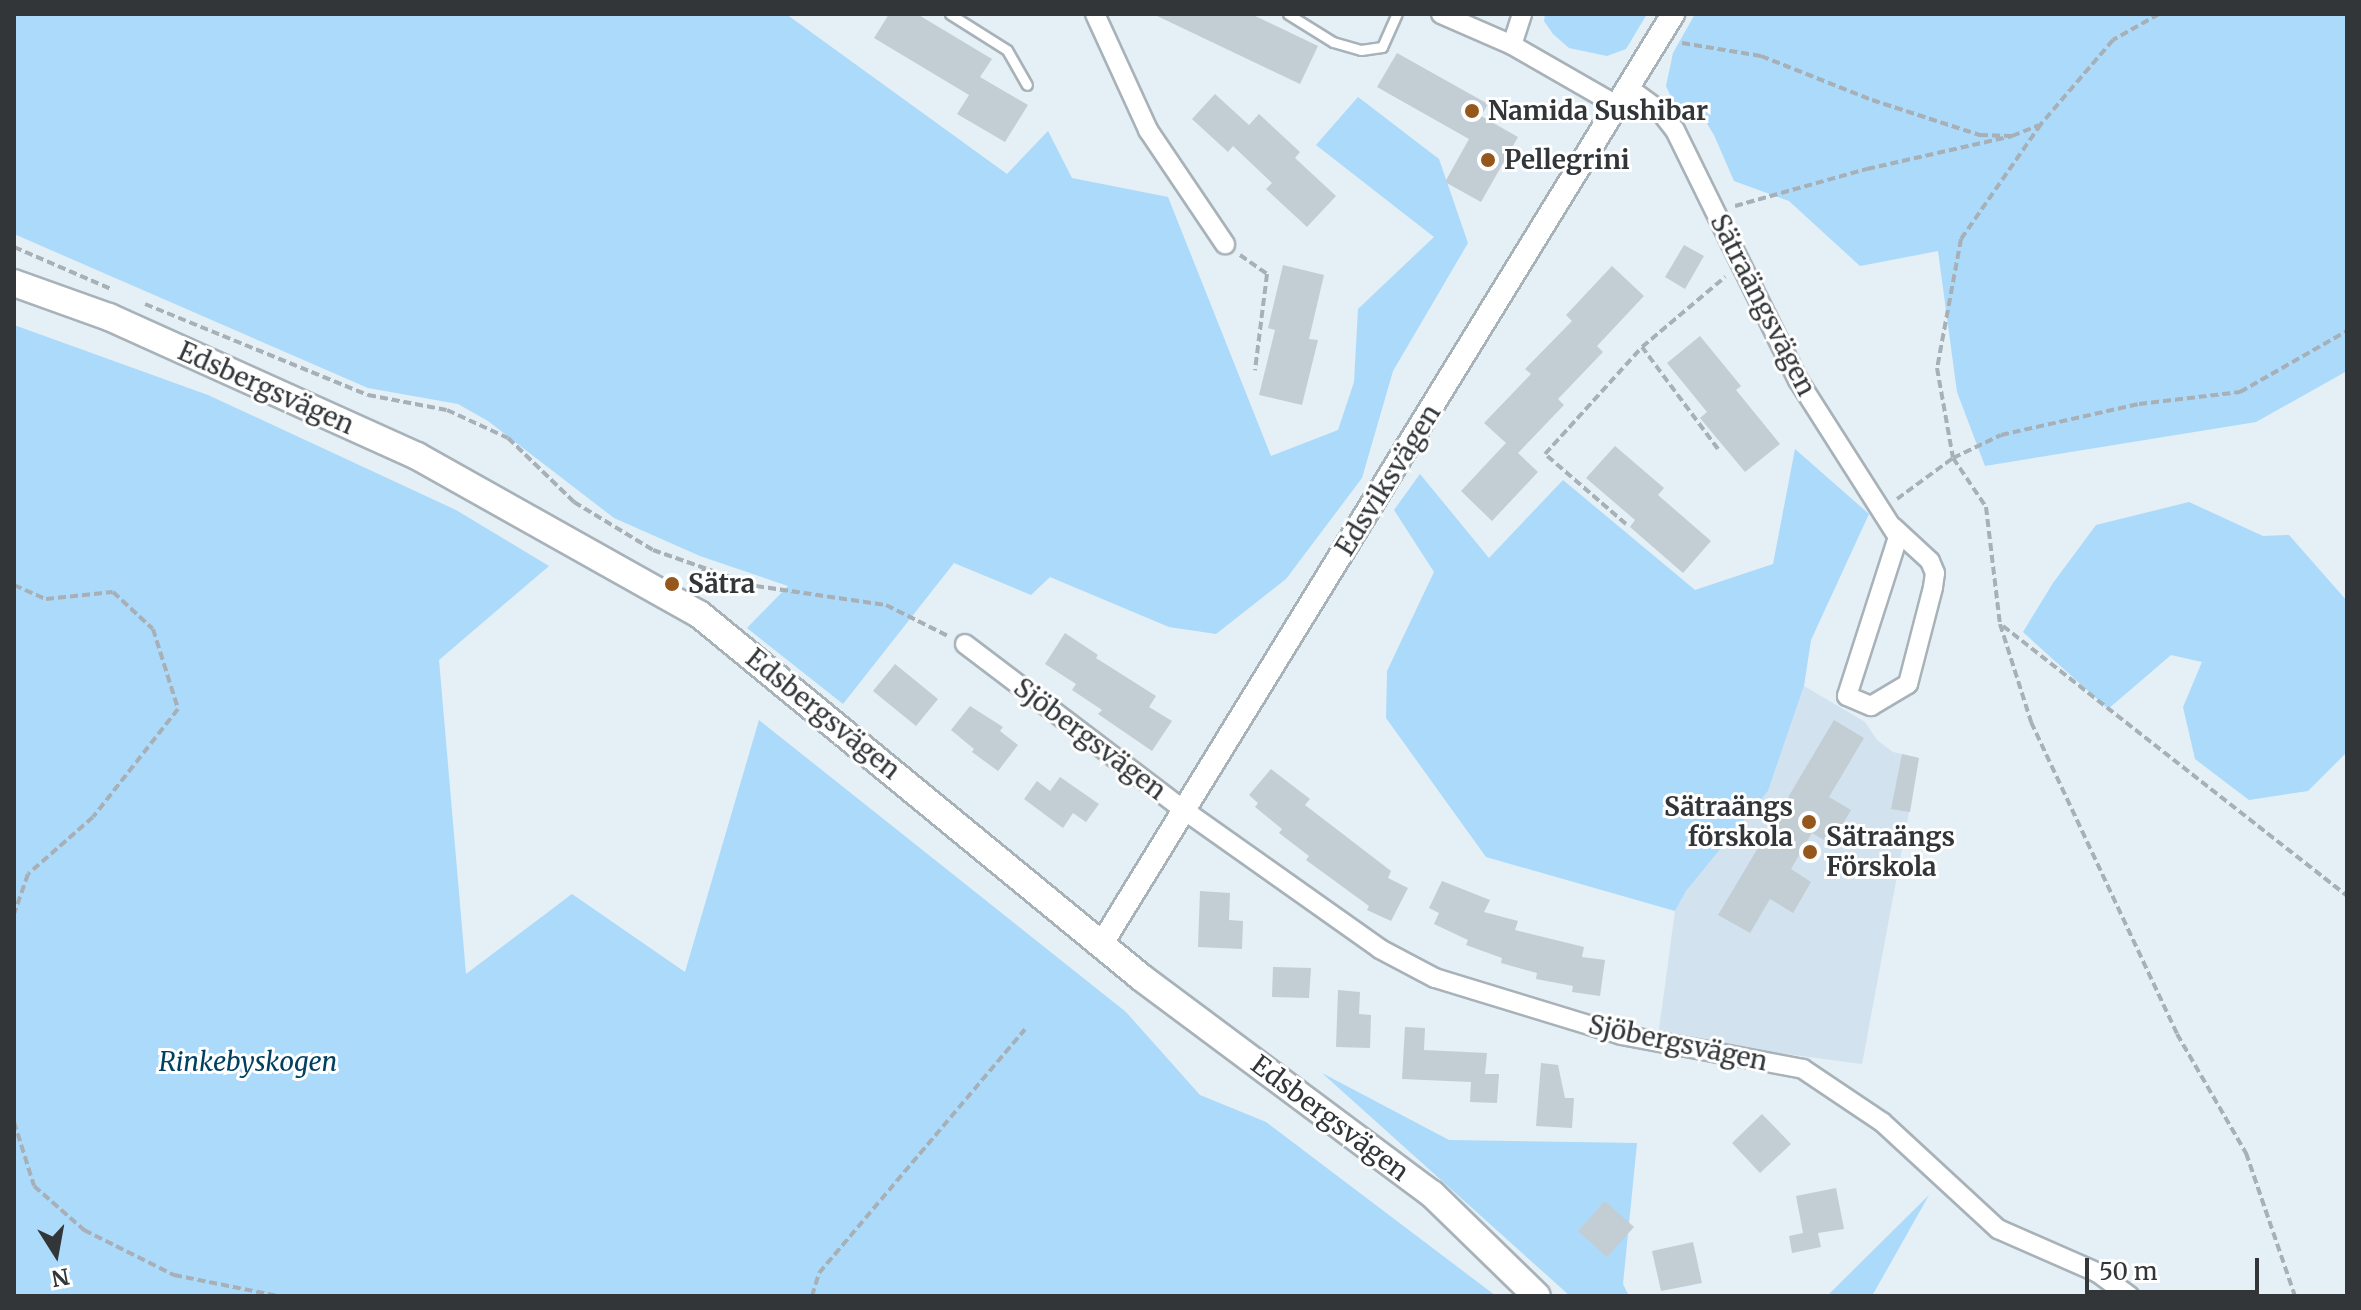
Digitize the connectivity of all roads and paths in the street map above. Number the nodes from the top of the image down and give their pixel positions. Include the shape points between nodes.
1 (950, 14) edge
2 (1095, 14) edge
3 (1288, 14) edge
4 (1397, 14) edge
5 (1441, 14) edge
6 (1522, 14) edge
7 (1673, 14) edge
8 (2159, 14) edge
9 (1512, 45) junction
10 (1651, 51) junction
11 (1027, 85) dead end
12 (1624, 98) junction
13 (2041, 124) junction
14 (2012, 136) junction
15 (1714, 212) junction
16 (1225, 244) joint
17 (14, 247) edge
18 (1739, 265) junction
19 (14, 283) edge
20 (123, 295) dead end
21 (137, 300) dead end
22 (2347, 331) edge
23 (1642, 347) junction
24 (1255, 370) dead end
25 (1718, 449) dead end
26 (1953, 458) junction
27 (1882, 510) junction
28 (1626, 524) dead end
29 (1893, 527) junction
30 (14, 585) edge
31 (2000, 624) junction
32 (965, 644) joint
33 (1184, 810) junction
34 (2347, 896) edge
35 (14, 914) edge
36 (1101, 945) junction
37 (1025, 1029) dead end
38 (14, 1122) edge
39 (278, 1296) edge
40 (812, 1296) edge
41 (1537, 1296) edge
42 (2130, 1296) edge
43 (2295, 1296) edge

1 - 11 lane via 1007,50
2 - 16 street via 1148,130
3 - 4 lane via 1333,42 1361,50 1382,47
5 - 9 street, Sätraängsvägen
6 - 9 street
7 - 10 street, Edsviksvägen
8 - 13 path via 2113,40
9 - 12 street, Sätraängsvägen
10 - 12 street, Edsviksvägen
10 - 14 path via 1667,53 1673,42 1761,56 1980,135
12 - 15 street, Sätraängsvägen via 1660,111 1675,130
12 - 33 street, Edsviksvägen
13 - 14 path
13 - 26 path via 1961,239 1937,368
14 - 15 path
15 - 18 street, Sätraängsvägen
16 - 24 path via 1267,274
17 - 20 path
18 - 23 path
18 - 27 street, Sätraängsvägen via 1798,380
19 - 36 main road, Edsbergsvägen via 109,317 417,456 699,614
21 - 32 path via 368,395 447,410 508,438 574,502 653,550 756,586 886,605
22 - 26 path via 2240,392 2139,404 2031,428 2001,435
23 - 25 path
23 - 28 path via 1545,454
26 - 27 path
26 - 31 path via 1986,507
27 - 29 street, Sätraängsvägen
29 - 29 street, Sätraängsvägen via 1930,561 1935,573 1908,684 1871,706 1847,696 1898,537
30 - 35 path via 46,599 113,592 153,629 178,709 93,817 28,874
31 - 34 path
31 - 43 path via 2031,722 2177,1034 2246,1153
32 - 33 street, Sjöbergsvägen
33 - 36 street, Edsviksvägen
33 - 42 street, Sjöbergsvägen via 1380,949 1435,978 1622,1035 1803,1069 1882,1122 1998,1229 2098,1273
36 - 41 main road, Edsbergsvägen via 1432,1194
37 - 40 path via 819,1273
38 - 39 path via 34,1186 84,1230 174,1275

